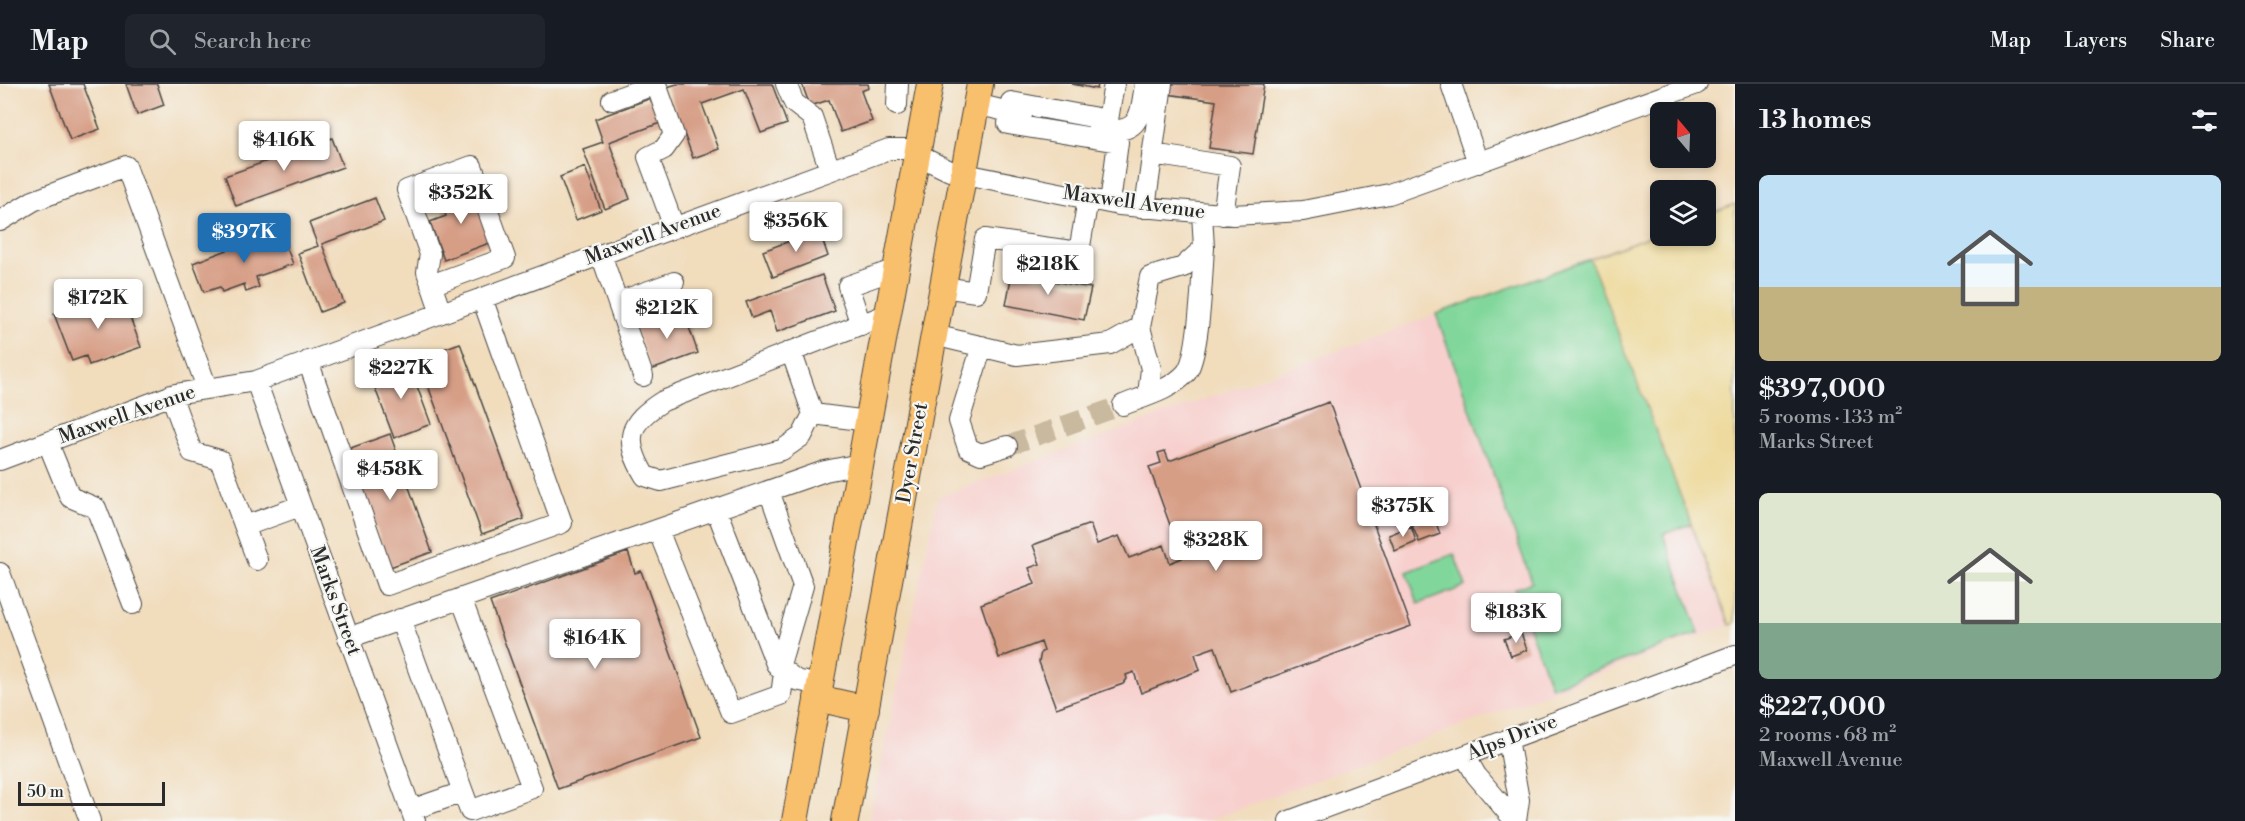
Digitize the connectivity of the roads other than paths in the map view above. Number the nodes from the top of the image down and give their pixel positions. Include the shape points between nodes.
1 (786, 84) edge
2 (898, 84) edge
3 (1114, 84) edge
4 (1145, 84) edge
5 (1162, 84) edge
6 (1451, 84) edge
7 (1697, 84) edge
8 (923, 85) edge
9 (978, 94) edge
10 (1011, 99) edge
11 (612, 100) dead end
12 (897, 105) dead end
13 (917, 153) junction
14 (1152, 154) junction
15 (1478, 163) junction
16 (830, 170) junction
17 (963, 174) junction
18 (1088, 199) junction
19 (1110, 203) junction
20 (1145, 208) junction
21 (1202, 213) junction
22 (1223, 215) junction
23 (1, 218) edge
24 (674, 227) junction
25 (953, 234) junction
26 (985, 239) junction
27 (1204, 248) junction
28 (601, 254) junction
29 (488, 264) junction
30 (896, 269) junction
31 (674, 282) dead end
32 (431, 285) junction
33 (943, 287) junction
34 (490, 295) junction
35 (618, 302) junction
36 (441, 313) junction
37 (888, 314) junction
38 (861, 325) junction
39 (1140, 327) junction
40 (934, 335) junction
41 (981, 346) junction
42 (791, 351) junction
43 (308, 361) junction
44 (643, 376) dead end
45 (256, 381) junction
46 (207, 388) junction
47 (171, 395) junction
48 (1148, 395) junction
49 (1124, 405) tunnel mouth
50 (813, 414) junction
51 (868, 421) junction
52 (48, 443) junction
53 (1008, 446) tunnel mouth
54 (0, 460) edge
55 (860, 464) junction
56 (769, 491) junction
57 (300, 506) junction
58 (716, 509) junction
59 (245, 526) junction
60 (658, 530) junction
61 (257, 560) dead end
62 (0, 573) edge
63 (461, 598) junction
64 (133, 604) dead end
65 (400, 619) junction
66 (348, 638) junction
67 (1735, 655) edge
68 (782, 670) junction
69 (818, 692) junction
70 (866, 709) junction
71 (1508, 739) junction
72 (1465, 756) junction
73 (463, 792) junction
74 (413, 816) edge
75 (90, 821) edge
76 (795, 821) edge
77 (845, 821) edge
78 (1289, 821) edge
79 (1516, 821) edge

1 - 16 street via 794,103 816,124
2 - 12 street
3 - 10 street via 1108,120
4 - 10 street via 1140,118 1129,129 1115,132
5 - 14 street
6 - 15 street
7 - 15 street, Maxwell Avenue
8 - 13 main road
9 - 10 street
9 - 17 main road, Dyer Street
10 - 19 street via 1008,124 1118,142
11 - 24 street via 656,84 674,135 664,149 648,157
13 - 16 street, Maxwell Avenue via 889,149
13 - 17 street, Maxwell Avenue via 941,168
13 - 30 main road
14 - 20 street
14 - 22 street via 1230,166
15 - 22 street, Maxwell Avenue via 1389,194 1304,211
16 - 24 street, Maxwell Avenue
17 - 18 street, Maxwell Avenue
17 - 25 main road, Dyer Street
18 - 19 street, Maxwell Avenue
18 - 26 street via 1079,252
19 - 20 street, Maxwell Avenue
20 - 21 street, Maxwell Avenue
21 - 22 street, Maxwell Avenue
21 - 27 street
23 - 46 street via 33,201 126,166
24 - 28 street, Maxwell Avenue
25 - 26 street
25 - 33 main road, Dyer Street
26 - 33 street via 976,292
27 - 39 street via 1183,267 1150,277
27 - 48 street via 1196,342 1187,372
28 - 34 street, Maxwell Avenue
28 - 35 street
29 - 32 street
29 - 32 street via 506,258 472,166 407,190 430,255 427,272
29 - 34 street
30 - 37 main road
30 - 38 street via 848,286
31 - 35 street
32 - 36 street
33 - 40 main road, Dyer Street
34 - 36 street, Maxwell Avenue
34 - 43 street via 562,523 387,585
35 - 44 street
36 - 43 street, Maxwell Avenue
37 - 38 street
37 - 51 main road
38 - 42 street
39 - 41 street via 1110,344 1064,350 1017,355
39 - 48 street via 1150,369
40 - 41 street
40 - 70 main road, Dyer Street
41 - 53 street via 959,422 968,448 981,453
42 - 50 street
42 - 50 street via 663,401 641,415 632,432 634,457 645,476 661,481 699,473 782,450 802,436
43 - 45 street, Maxwell Avenue
45 - 46 street, Maxwell Avenue
45 - 57 street, Marks Street
46 - 47 street, Maxwell Avenue
47 - 52 street, Maxwell Avenue
47 - 59 street via 192,452 220,460
48 - 49 street
50 - 51 street
51 - 55 main road
52 - 54 street, Maxwell Avenue
52 - 64 street via 70,497 96,508
55 - 56 street via 825,471
55 - 69 main road
56 - 58 street
56 - 68 street via 803,586
57 - 59 street
57 - 66 street, Marks Street
58 - 60 street
58 - 68 street via 769,650
59 - 61 street
60 - 63 street
60 - 68 street via 731,713 781,695
62 - 75 street
63 - 65 street
63 - 73 street via 532,788 470,811
65 - 66 street
65 - 73 street
66 - 74 street, Marks Street
67 - 71 street, Alps Drive
68 - 69 street
69 - 70 main road
69 - 76 main road
70 - 77 main road, Dyer Street
71 - 72 street, Alps Drive
71 - 79 street via 1519,800
72 - 78 street, Alps Drive
72 - 79 street via 1476,776
73 - 74 street

